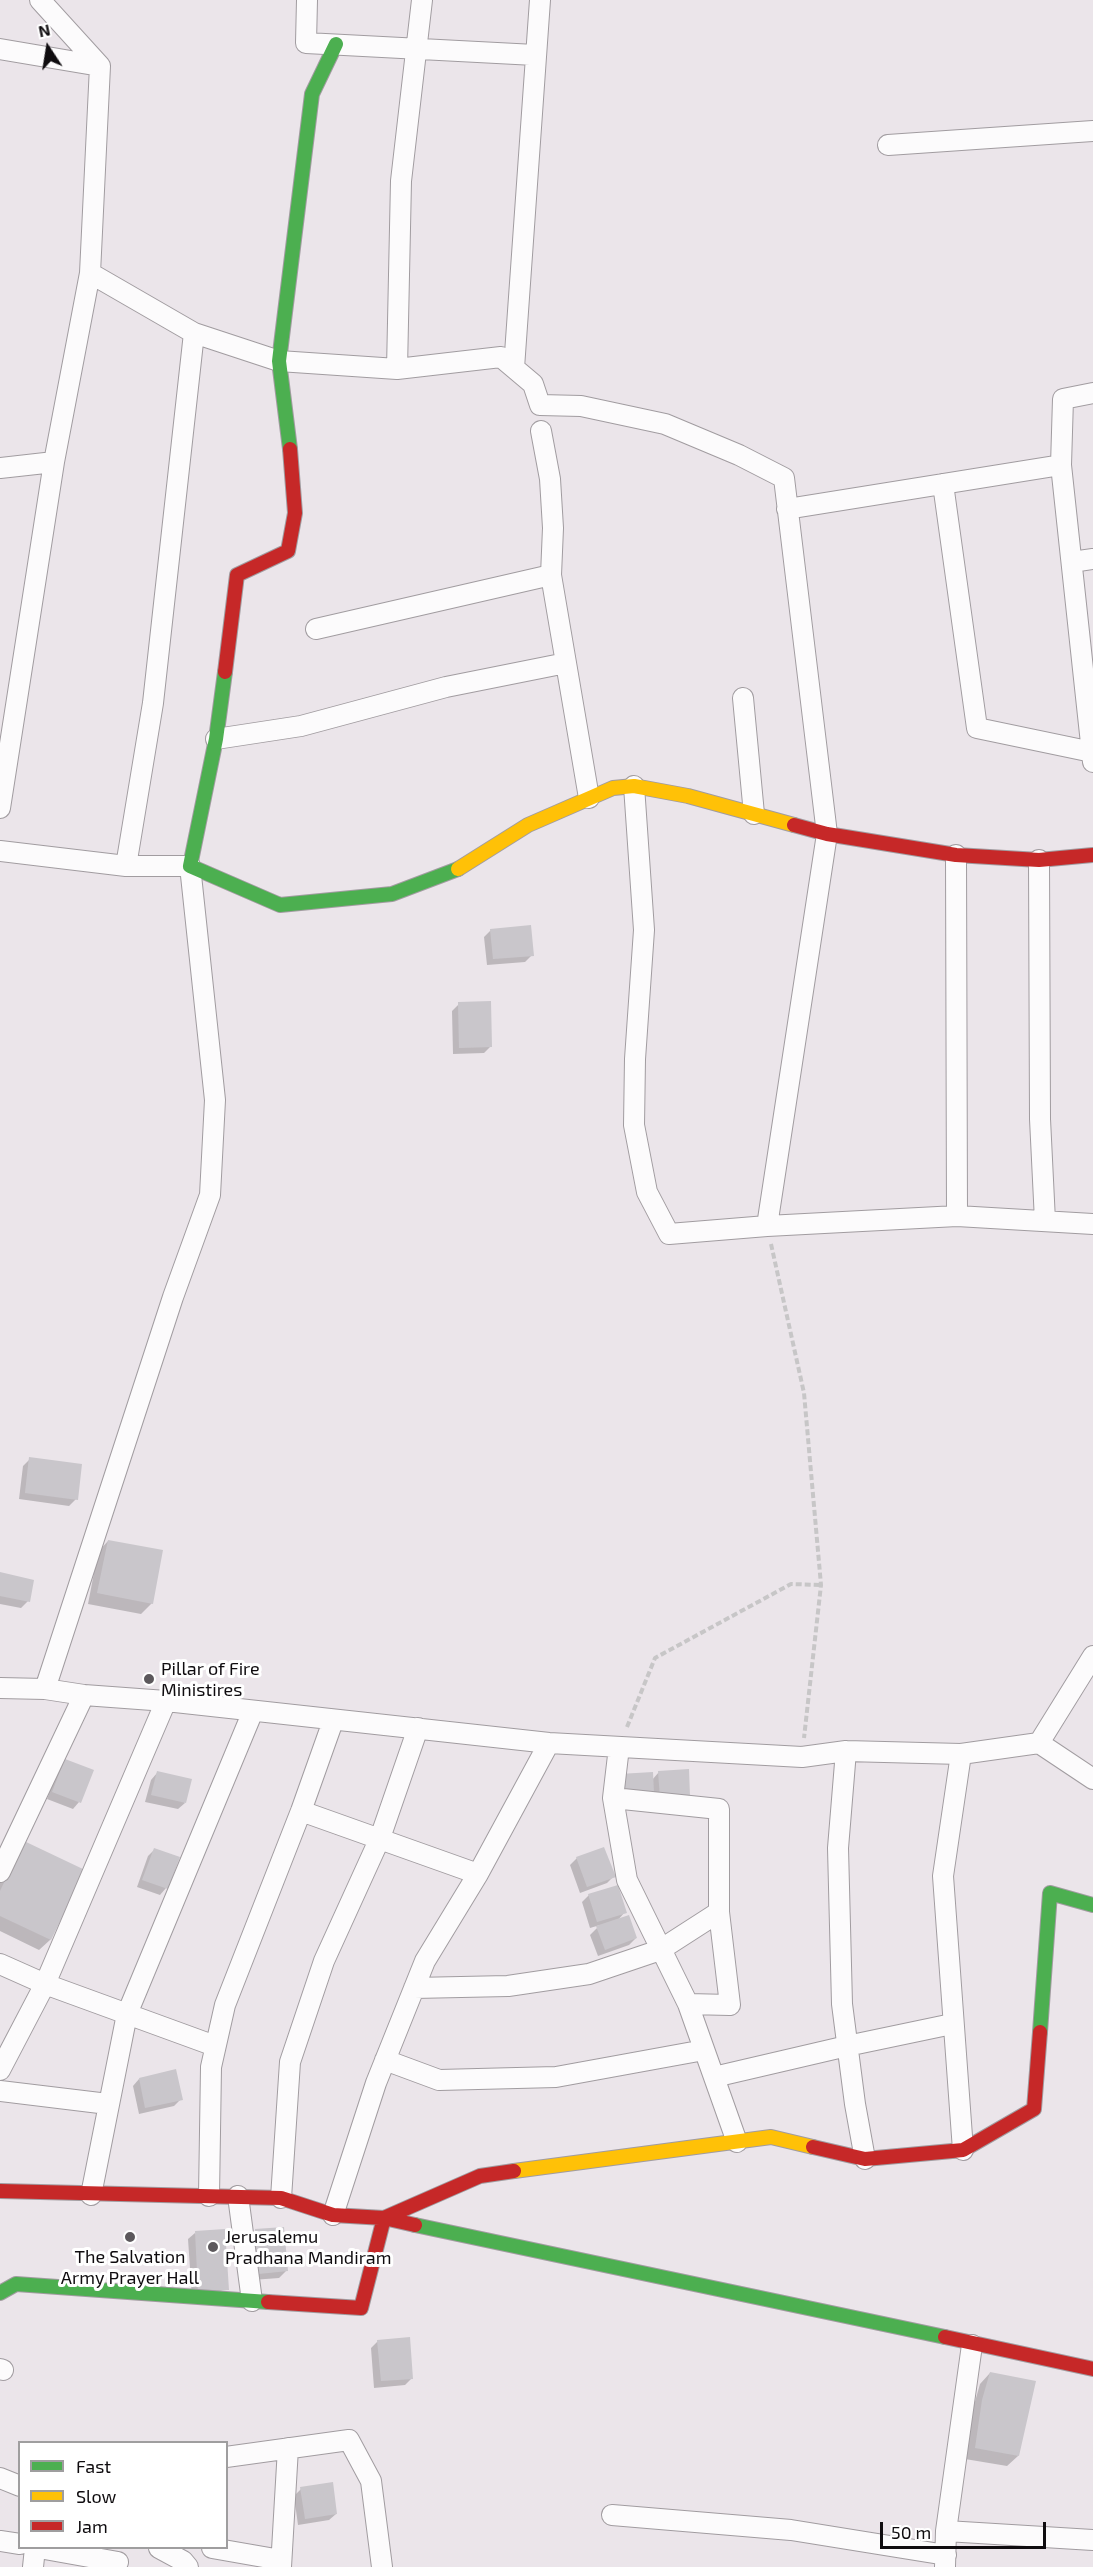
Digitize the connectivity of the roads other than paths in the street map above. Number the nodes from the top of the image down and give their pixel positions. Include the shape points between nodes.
1 (307, 0) edge
2 (422, 0) edge
3 (540, 0) edge
4 (43, 1) edge
5 (336, 44) junction
6 (418, 48) junction
7 (0, 49) edge
8 (535, 56) junction
9 (100, 66) junction
10 (1093, 131) edge
11 (888, 145) dead end
12 (90, 273) junction
13 (194, 333) junction
14 (279, 361) junction
15 (514, 368) junction
16 (397, 369) junction
17 (1093, 393) edge
18 (541, 431) dead end
19 (54, 462) junction
20 (1061, 465) junction
21 (0, 468) edge
22 (944, 484) junction
23 (787, 510) junction
24 (1093, 560) edge
25 (1072, 562) junction
26 (550, 574) junction
27 (316, 629) dead end
28 (566, 663) junction
29 (743, 698) dead end
30 (216, 739) junction
31 (1093, 757) edge
32 (634, 786) junction
33 (589, 798) junction
34 (0, 808) edge
35 (754, 814) junction
36 (827, 834) junction
37 (0, 851) edge
38 (956, 855) junction
39 (1093, 855) edge
40 (1039, 860) junction
41 (126, 866) junction
42 (190, 866) junction
43 (957, 1216) junction
44 (1045, 1221) junction
45 (1093, 1224) edge
46 (767, 1226) junction
47 (1093, 1656) edge
48 (1088, 1675) edge
49 (1, 1689) edge
50 (45, 1689) junction
51 (84, 1695) junction
52 (166, 1701) junction
53 (253, 1712) junction
54 (333, 1720) junction
55 (418, 1728) junction
56 (549, 1743) junction
57 (1039, 1743) junction
58 (619, 1747) junction
59 (846, 1751) junction
60 (961, 1754) junction
61 (1093, 1779) edge
62 (614, 1798) junction
63 (301, 1811) junction
64 (380, 1838) junction
65 (0, 1872) edge
66 (478, 1874) junction
67 (1093, 1905) edge
68 (719, 1912) junction
69 (660, 1948) junction
70 (0, 1964) edge
71 (45, 1984) junction
72 (414, 1988) junction
73 (688, 2004) junction
74 (127, 2014) junction
75 (952, 2024) junction
76 (216, 2046) junction
77 (847, 2046) junction
78 (704, 2050) junction
79 (385, 2060) junction
80 (0, 2070) edge
81 (714, 2077) junction
82 (0, 2091) edge
83 (108, 2104) junction
84 (737, 2142) junction
85 (963, 2150) junction
86 (865, 2159) junction
87 (0, 2191) edge
88 (91, 2195) junction
89 (209, 2196) junction
90 (238, 2196) junction
91 (281, 2198) junction
92 (333, 2215) junction
93 (384, 2218) junction
94 (0, 2293) edge
95 (252, 2301) junction
96 (972, 2345) junction
97 (1093, 2369) edge
98 (288, 2448) junction
99 (228, 2457) edge
100 (0, 2478) edge
101 (18, 2485) edge
102 (612, 2515) dead end
103 (946, 2531) junction
104 (1093, 2540) edge
105 (0, 2541) edge
106 (18, 2544) edge
107 (37, 2549) edge
108 (51, 2549) edge
109 (164, 2549) edge
110 (220, 2549) edge
111 (119, 2559) edge
112 (186, 2559) edge
113 (946, 2561) edge
114 (281, 2564) edge
115 (33, 2567) edge
116 (382, 2567) edge

1 - 5 street via 306,42
2 - 6 street
3 - 8 street
4 - 9 street
5 - 6 street
5 - 14 street via 312,94
6 - 8 street
6 - 16 street via 400,181
7 - 9 street
8 - 15 street
9 - 12 street
10 - 11 street
12 - 13 street
12 - 19 street
13 - 14 street
13 - 41 street via 153,704
14 - 16 street
14 - 30 street via 295,513 288,551 237,575
15 - 16 street via 501,357
15 - 23 street via 532,384 540,405 580,406 665,424 784,478
17 - 20 street via 1063,399
18 - 26 street via 550,479
19 - 21 street
19 - 34 street
20 - 22 street
20 - 25 street
22 - 23 street
22 - 31 street via 977,728
23 - 36 street
24 - 25 street
25 - 31 street
26 - 27 street
26 - 28 street
28 - 30 street via 446,687 301,726
28 - 33 street
29 - 35 street
30 - 42 street
32 - 33 street via 613,788
32 - 35 street
32 - 46 street via 644,930 633,1125 647,1192 669,1234
33 - 42 street via 528,825 461,868 392,894 280,905
35 - 36 street
36 - 38 street
36 - 46 street
37 - 41 street
38 - 40 street
38 - 43 street
39 - 40 street
40 - 44 street via 1040,1119
41 - 42 street
42 - 50 street via 215,1100 210,1195
43 - 44 street
43 - 46 street
44 - 45 street
47 - 48 street
48 - 57 street
49 - 50 street
50 - 51 street
51 - 52 street
51 - 65 street
52 - 53 street
52 - 71 street
53 - 54 street
53 - 74 street
54 - 55 street
54 - 63 street
55 - 56 street
55 - 64 street
56 - 58 street
56 - 66 street
57 - 60 street
57 - 61 street
58 - 59 street via 802,1757
58 - 62 street
59 - 60 street
59 - 77 street via 838,1848 842,2004
60 - 75 street via 943,1876
62 - 68 street via 719,1809
62 - 69 street via 627,1880
63 - 64 street
63 - 76 street via 225,2005
64 - 66 street
64 - 91 street via 324,1961 290,2062
66 - 72 street
67 - 85 street via 1050,1893 1034,2109
68 - 69 street
68 - 73 street via 730,2005
69 - 72 street via 589,1974 508,1986
69 - 73 street
70 - 71 street
71 - 74 street
71 - 80 street
72 - 79 street
73 - 78 street
74 - 76 street
74 - 83 street
75 - 77 street
75 - 85 street
76 - 89 street via 211,2067
77 - 81 street
77 - 86 street
78 - 79 street via 544,2077 439,2080
78 - 81 street
79 - 92 street
81 - 84 street
82 - 83 street
83 - 88 street
84 - 86 street via 771,2137
84 - 93 street via 480,2176
85 - 86 street
87 - 88 street
88 - 89 street
89 - 90 street
90 - 91 street
90 - 95 street
91 - 92 street
92 - 93 street
93 - 95 street via 361,2308
93 - 96 street
94 - 95 street via 16,2284
96 - 97 street
96 - 103 street
98 - 99 street
98 - 114 street
98 - 116 street via 349,2440 371,2481
100 - 101 street
102 - 113 street via 791,2530
103 - 104 street
103 - 113 street
105 - 106 street
107 - 115 street
108 - 111 street
109 - 112 street
110 - 114 street

